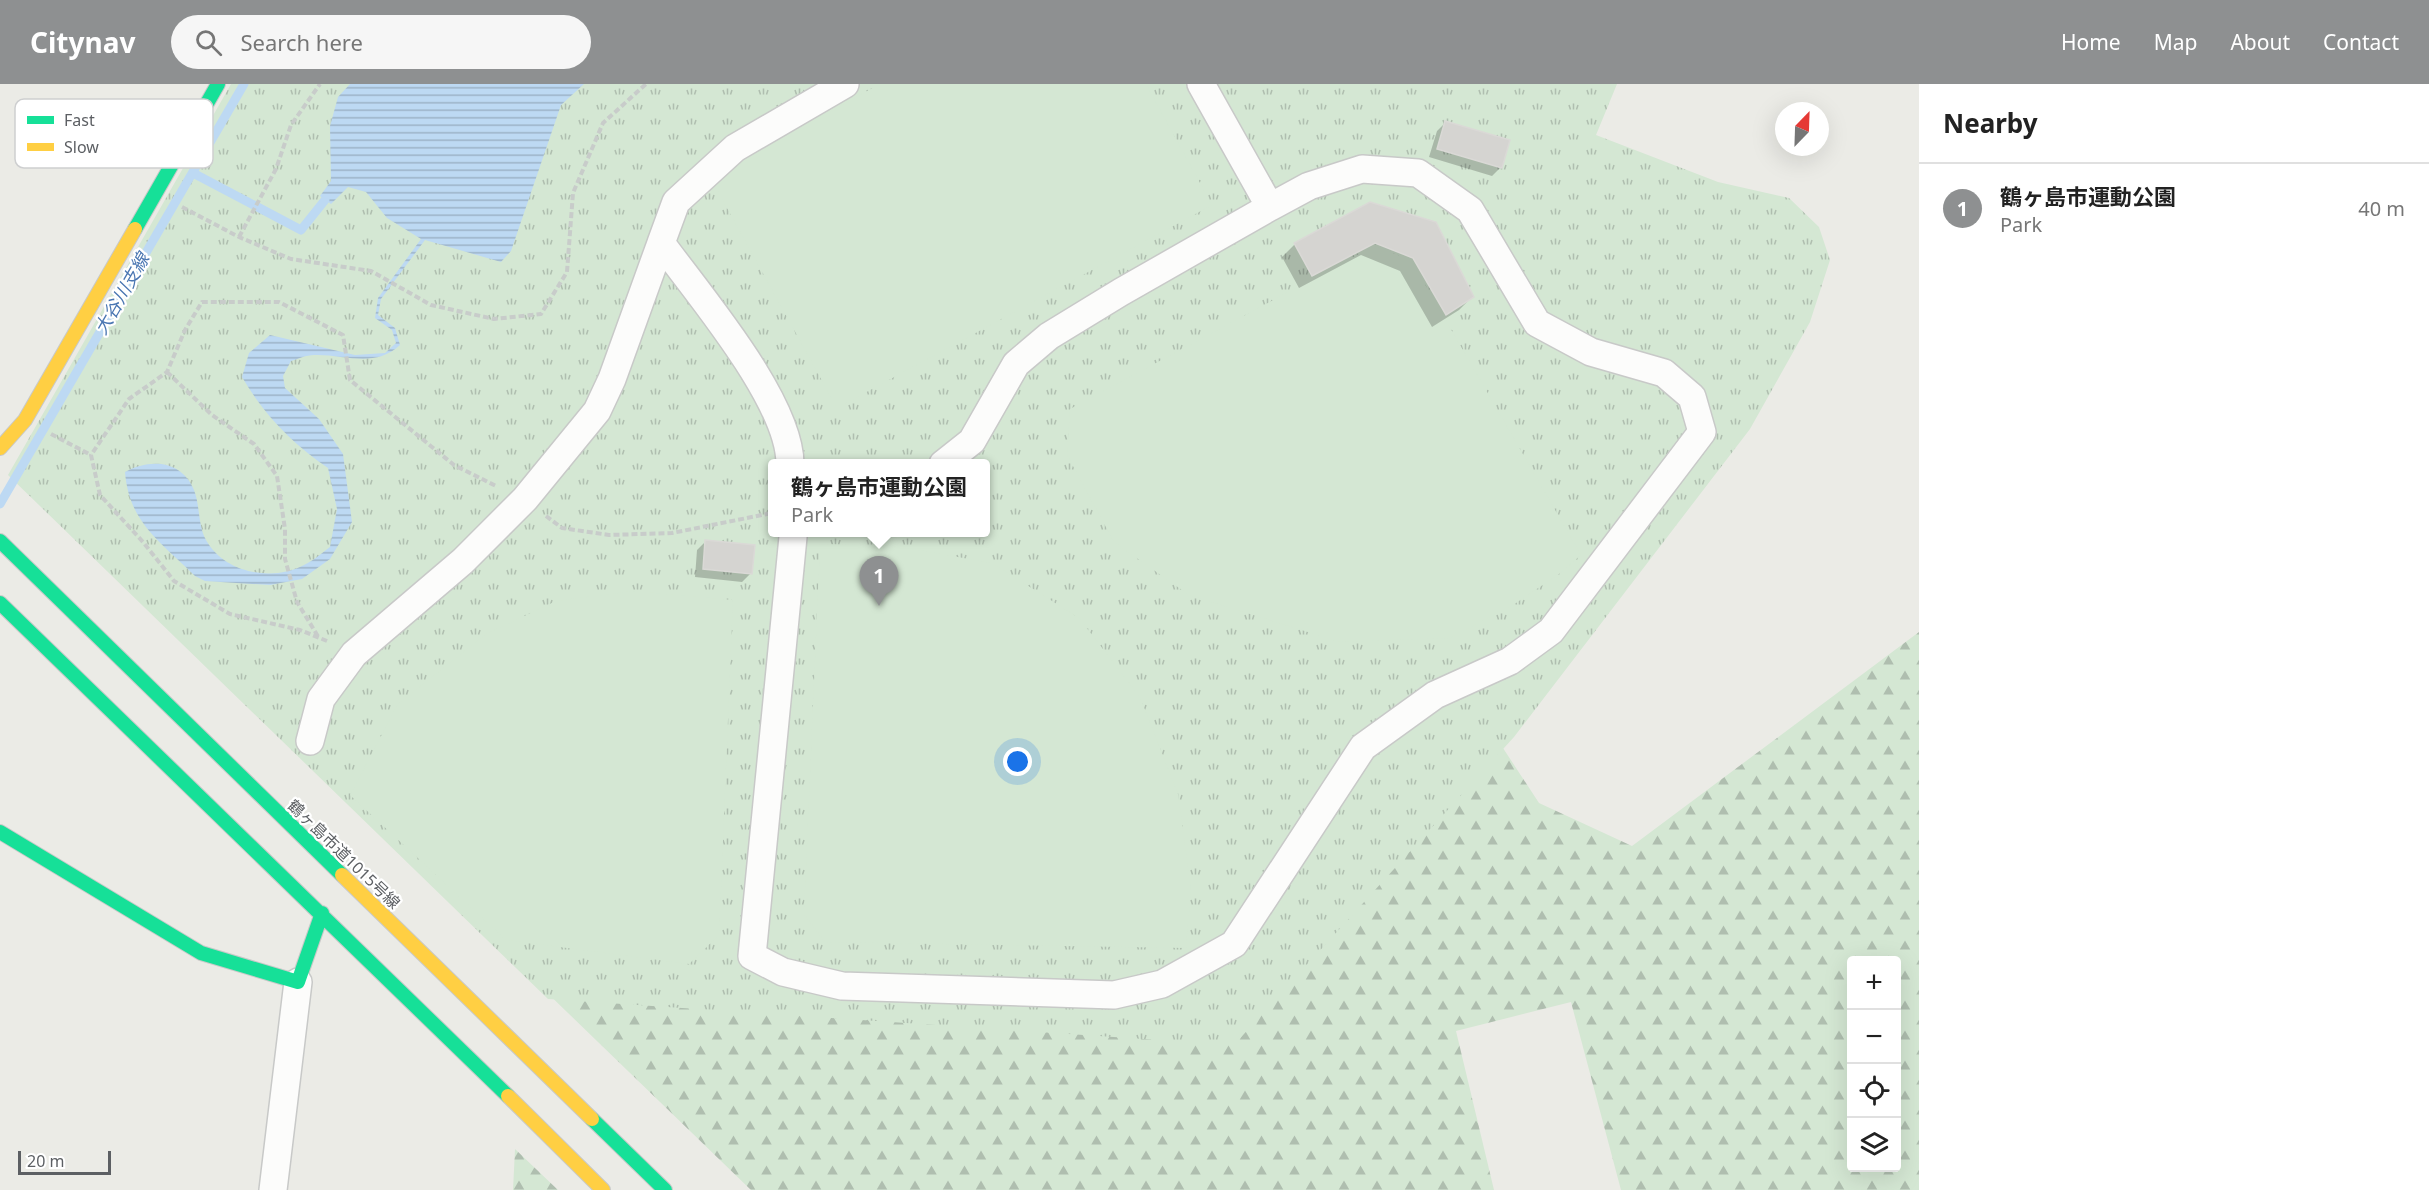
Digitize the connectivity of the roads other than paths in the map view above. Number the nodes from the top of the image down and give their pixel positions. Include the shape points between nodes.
1 (218, 84) edge
2 (845, 84) edge
3 (1202, 84) edge
4 (209, 99) edge
5 (169, 168) edge
6 (1270, 207) junction
7 (661, 243) junction
8 (0, 448) edge
9 (790, 459) edge
10 (949, 459) edge
11 (795, 537) edge
12 (0, 541) edge
13 (0, 603) edge
14 (310, 741) dead end
15 (0, 832) edge
16 (322, 913) junction
17 (298, 982) junction
18 (273, 1190) edge
19 (603, 1190) edge
20 (665, 1190) edge

1 - 4 street
2 - 7 street via 735,148 676,202
3 - 6 street
5 - 8 street via 25,420
6 - 10 street via 1049,336 1016,364 972,441
6 - 11 street via 1309,186 1362,169 1418,173 1470,210 1537,322 1591,352 1664,373 1692,397 1702,432 1551,631 1510,661 1435,695 1363,747 1234,944 1162,984 1114,995 842,986 783,972 752,956
7 - 9 street via 761,381 790,448
7 - 14 street via 597,411 525,499 463,561 354,654 321,699
12 - 20 street, 鶴ヶ島市道1015号線
13 - 16 street
15 - 17 street via 201,953
16 - 17 street
16 - 19 street
17 - 18 street

